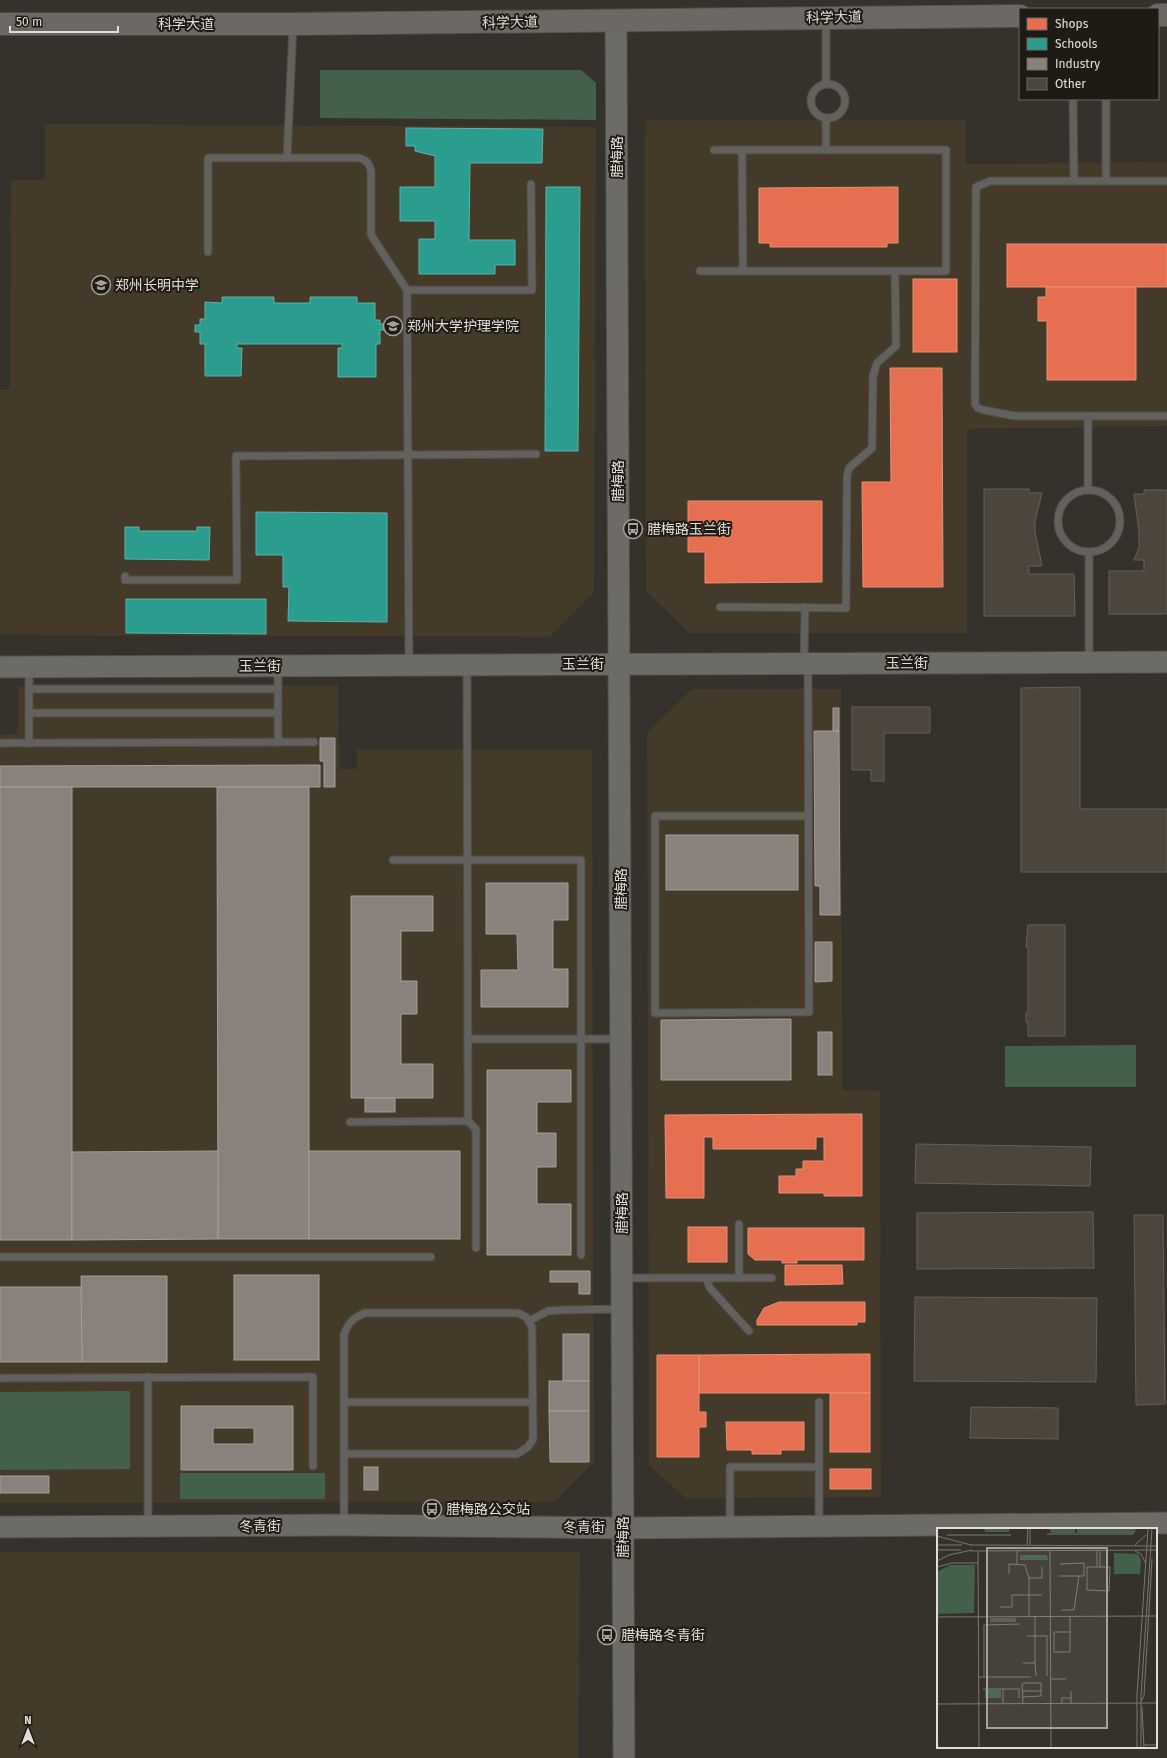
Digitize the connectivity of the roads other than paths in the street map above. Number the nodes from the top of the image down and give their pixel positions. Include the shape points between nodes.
1 (1019, 16) edge
2 (826, 17) junction
3 (616, 21) junction
4 (0, 24) edge
5 (293, 24) junction
6 (826, 84) junction
7 (1073, 100) edge
8 (1106, 100) edge
9 (826, 119) junction
10 (714, 150) dead end
11 (742, 150) junction
12 (826, 150) junction
13 (287, 158) junction
14 (1074, 181) junction
15 (1106, 181) junction
16 (1167, 181) edge
17 (531, 184) dead end
18 (208, 252) dead end
19 (700, 271) dead end
20 (743, 271) junction
21 (895, 271) junction
22 (407, 290) junction
23 (1088, 416) junction
24 (1167, 416) edge
25 (536, 454) dead end
26 (408, 455) junction
27 (1088, 490) junction
28 (1089, 552) junction
29 (125, 576) dead end
30 (720, 607) dead end
31 (805, 607) junction
32 (1089, 662) junction
33 (1167, 662) edge
34 (806, 663) junction
35 (620, 664) junction
36 (410, 665) junction
37 (467, 665) junction
38 (29, 666) junction
39 (278, 666) junction
40 (0, 667) edge
41 (29, 689) junction
42 (278, 689) junction
43 (29, 713) junction
44 (278, 713) junction
45 (278, 742) junction
46 (314, 742) dead end
47 (0, 743) edge
48 (29, 743) junction
49 (808, 816) junction
50 (392, 860) dead end
51 (468, 860) junction
52 (468, 1039) junction
53 (581, 1039) junction
54 (621, 1039) junction
55 (468, 1121) junction
56 (350, 1122) dead end
57 (739, 1224) dead end
58 (476, 1248) dead end
59 (581, 1255) dead end
60 (0, 1257) edge
61 (431, 1257) dead end
62 (622, 1278) junction
63 (706, 1278) junction
64 (740, 1278) junction
65 (772, 1278) dead end
66 (622, 1309) junction
67 (529, 1321) junction
68 (748, 1331) dead end
69 (148, 1377) junction
70 (0, 1378) edge
71 (344, 1402) junction
72 (532, 1402) junction
73 (819, 1402) dead end
74 (344, 1454) junction
75 (313, 1466) dead end
76 (819, 1467) junction
77 (1167, 1523) edge
78 (344, 1525) junction
79 (148, 1526) junction
80 (819, 1526) junction
81 (0, 1527) edge
82 (730, 1527) junction
83 (623, 1528) junction
84 (624, 1758) edge

1 - 2 main road, 科学大道
2 - 3 main road, 科学大道
2 - 6 lane
3 - 5 main road, 科学大道
3 - 35 street, 腊梅路
4 - 5 main road, 科学大道
5 - 13 lane
6 - 9 lane via 814,90 810,101 817,116
6 - 9 lane via 842,90 845,103 839,114
7 - 14 lane
8 - 15 lane
9 - 12 lane
10 - 11 lane
11 - 12 lane
11 - 20 lane
12 - 21 lane via 946,150 946,271
13 - 18 lane via 208,158
13 - 22 lane via 359,158 368,162 371,171 371,235
14 - 15 lane
14 - 23 lane via 990,181 976,187 975,404 984,410 1014,416
15 - 16 lane
17 - 22 lane via 532,290
19 - 20 lane
20 - 21 lane
21 - 31 lane via 896,346 877,363 873,376 872,448 849,468 847,476 846,608
22 - 26 lane
23 - 24 lane
23 - 27 lane
25 - 26 lane
26 - 29 lane via 236,456 237,580 125,580
26 - 36 lane
27 - 28 lane via 1069,497 1060,510 1058,519 1065,541 1078,550
27 - 28 lane via 1101,492 1114,502 1118,509 1120,524 1115,539 1109,545 1102,550
28 - 32 lane
30 - 31 lane
31 - 34 lane
32 - 33 street, 玉兰街
32 - 34 street, 玉兰街
34 - 35 street, 玉兰街
34 - 49 lane
35 - 37 street, 玉兰街
35 - 54 street, 腊梅路
36 - 37 street, 玉兰街
36 - 39 street, 玉兰街
37 - 51 lane
38 - 39 street, 玉兰街
38 - 40 street, 玉兰街
38 - 41 lane
39 - 42 lane
41 - 42 lane
41 - 43 lane
42 - 44 lane
43 - 44 lane
43 - 48 lane
44 - 45 lane
45 - 46 lane
45 - 48 lane
47 - 48 lane
49 - 49 lane via 809,1012 655,1013 655,816
50 - 51 lane
51 - 52 lane
51 - 53 lane via 581,860
52 - 53 lane
52 - 55 lane
53 - 54 lane
53 - 59 lane
54 - 62 street, 腊梅路
55 - 56 lane
55 - 58 lane via 476,1129
57 - 64 lane
60 - 61 lane
62 - 63 lane
62 - 66 street, 腊梅路
63 - 64 lane
63 - 68 lane via 710,1288
64 - 65 lane
66 - 67 lane via 562,1310 548,1312
66 - 83 street, 腊梅路
67 - 71 lane via 518,1313 365,1313 355,1317 348,1323 344,1334
67 - 72 lane via 532,1326
69 - 70 lane
69 - 75 lane via 313,1377
69 - 79 lane
71 - 72 lane
71 - 74 lane
72 - 74 lane via 533,1438 528,1447 517,1454
73 - 76 lane
74 - 78 lane
76 - 80 lane
76 - 82 lane via 730,1467
77 - 80 street, 冬青街
78 - 79 street, 冬青街
78 - 83 street, 冬青街
79 - 81 street, 冬青街
80 - 82 street, 冬青街
82 - 83 street, 冬青街
83 - 84 street, 腊梅路

